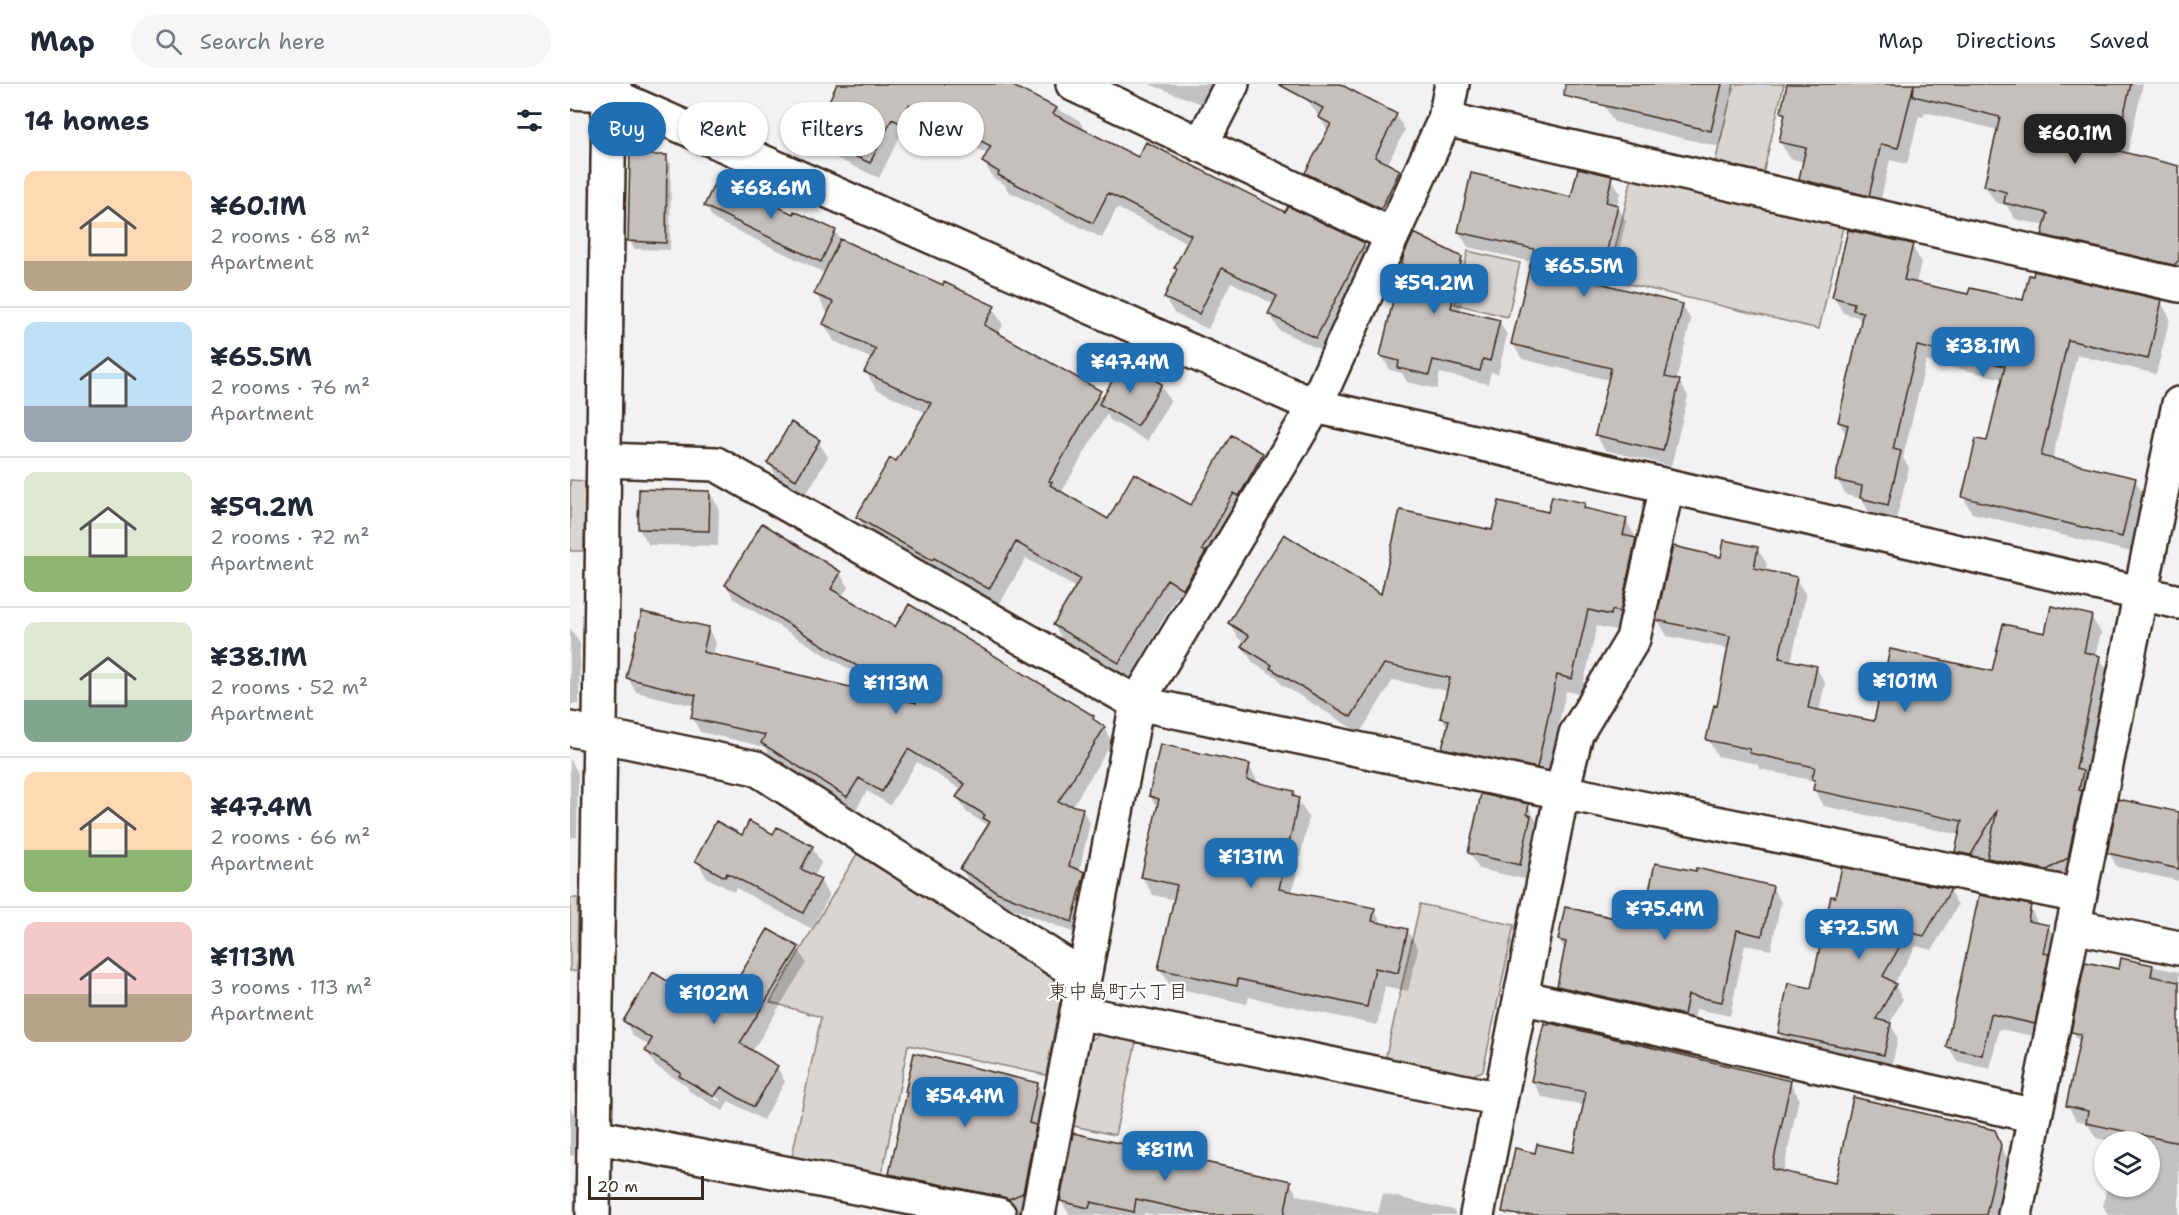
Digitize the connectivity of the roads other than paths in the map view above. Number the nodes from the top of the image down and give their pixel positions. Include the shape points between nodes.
1 (1073, 84) edge
2 (1232, 84) edge
3 (1452, 84) edge
4 (611, 89) edge
5 (570, 92) edge
6 (1445, 119) junction
7 (1201, 145) junction
8 (1392, 235) junction
9 (2179, 285) edge
10 (2179, 404) edge
11 (1315, 406) junction
12 (604, 460) junction
13 (1667, 486) junction
14 (2140, 593) junction
15 (2179, 602) edge
16 (1137, 703) junction
17 (585, 732) edge
18 (1562, 792) junction
19 (2076, 911) junction
20 (2179, 948) edge
21 (1084, 977) junction
22 (1521, 997) junction
23 (1077, 1012) junction
24 (1500, 1099) junction
25 (2035, 1116) junction
26 (594, 1136) junction
27 (593, 1215) edge
28 (999, 1215) edge
29 (1038, 1215) edge
30 (1478, 1215) edge
31 (2015, 1215) edge

1 - 7 street
2 - 7 street
3 - 6 street
4 - 5 street
4 - 11 street
4 - 12 street
6 - 8 street
6 - 9 street
7 - 8 street
8 - 11 street
10 - 14 street
11 - 13 street
11 - 16 street
12 - 16 street via 716,464
12 - 17 street
13 - 14 street
13 - 18 street via 1633,639 1576,734
14 - 15 street
14 - 19 street
16 - 18 street
16 - 21 street
17 - 21 street via 756,768
17 - 26 street
18 - 19 street
18 - 22 street
19 - 20 street
19 - 25 street
21 - 23 street
22 - 24 street
22 - 25 street
23 - 24 street
23 - 29 street
24 - 30 street
25 - 31 street
26 - 27 street
26 - 28 street

